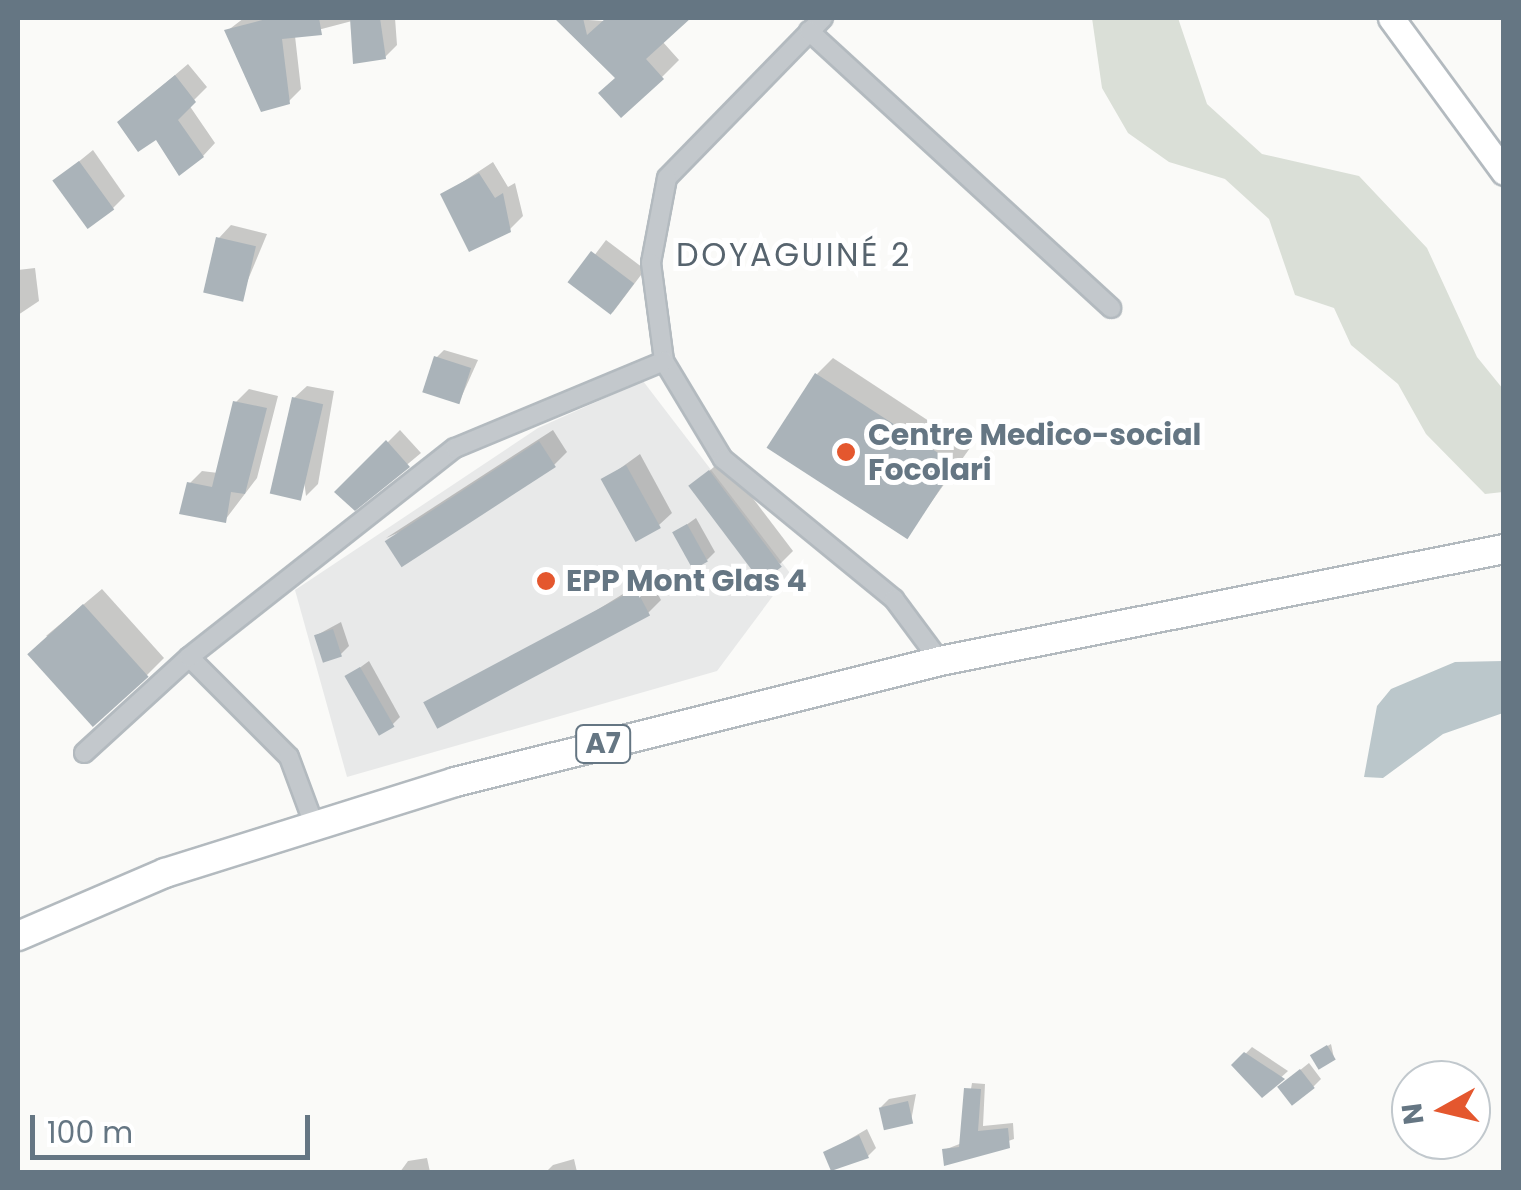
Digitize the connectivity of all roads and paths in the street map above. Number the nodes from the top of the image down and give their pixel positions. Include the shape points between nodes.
1 (1391, 18) edge
2 (816, 24) edge
3 (1500, 160) edge
4 (1111, 308) dead end
5 (664, 361) junction
6 (1504, 549) edge
7 (1504, 566) edge
8 (1206, 611) junction
9 (189, 657) junction
10 (940, 660) junction
11 (84, 753) dead end
12 (313, 822) junction
13 (18, 936) edge

1 - 3 street
2 - 4 street
2 - 5 street via 666,178 651,263
5 - 9 street via 455,448
5 - 10 street via 723,459 894,600
6 - 8 main road, A7
7 - 8 main road, A7 via 1264,612
8 - 10 main road, A7
9 - 11 street
9 - 12 street via 288,757
10 - 12 main road, A7
12 - 13 main road, A7

